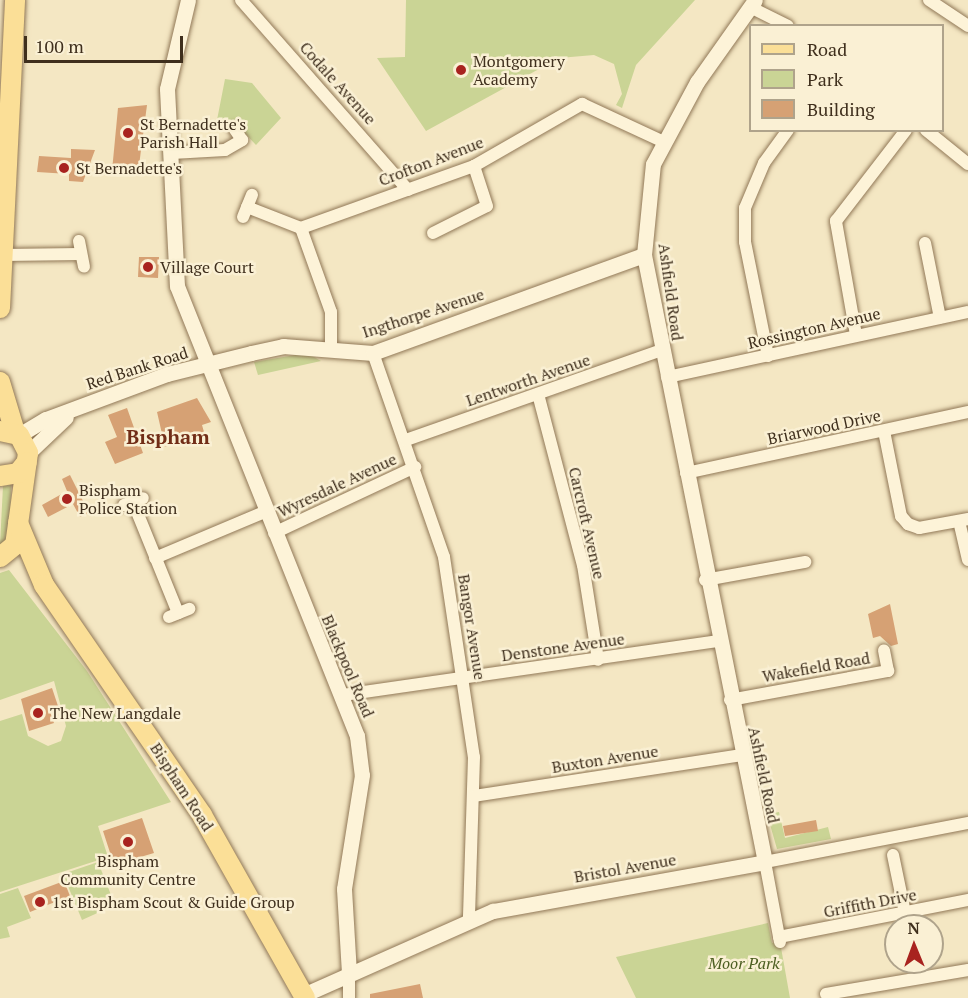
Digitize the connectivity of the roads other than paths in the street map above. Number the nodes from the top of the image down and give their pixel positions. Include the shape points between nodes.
1 (15, 0) edge
2 (188, 0) edge
3 (241, 0) edge
4 (928, 0) edge
5 (754, 4) edge
6 (955, 22) junction
7 (785, 24) edge
8 (968, 26) edge
9 (968, 33) edge
10 (5, 119) edge
11 (234, 129) dead end
12 (787, 132) edge
13 (904, 132) edge
14 (928, 132) edge
15 (664, 142) junction
16 (172, 153) junction
17 (968, 165) edge
18 (474, 166) junction
19 (408, 190) junction
20 (247, 206) dead end
21 (301, 228) junction
22 (433, 234) dead end
23 (79, 241) dead end
24 (930, 249) dead end
25 (80, 254) junction
26 (3, 255) junction
27 (644, 255) junction
28 (84, 267) dead end
29 (0, 308) edge
30 (968, 312) edge
31 (940, 318) junction
32 (856, 335) junction
33 (332, 350) junction
34 (661, 351) junction
35 (373, 352) junction
36 (768, 356) junction
37 (207, 365) junction
38 (667, 377) junction
39 (0, 382) edge
40 (538, 394) junction
41 (78, 408) junction
42 (968, 412) edge
43 (884, 431) junction
44 (12, 433) edge
45 (406, 440) junction
46 (28, 457) junction
47 (415, 467) junction
48 (686, 473) junction
49 (0, 476) edge
50 (133, 502) dead end
51 (267, 511) junction
52 (963, 520) edge
53 (18, 523) junction
54 (274, 532) junction
55 (4, 556) edge
56 (155, 558) junction
57 (968, 560) edge
58 (805, 562) dead end
59 (705, 580) junction
60 (44, 585) junction
61 (179, 613) dead end
62 (717, 641) junction
63 (884, 651) dead end
64 (598, 660) junction
65 (464, 678) junction
66 (343, 695) junction
67 (730, 700) junction
68 (741, 754) junction
69 (474, 796) junction
70 (968, 823) edge
71 (893, 855) dead end
72 (765, 862) junction
73 (968, 900) edge
74 (905, 913) junction
75 (469, 919) junction
76 (779, 939) joint
77 (968, 970) edge
78 (349, 973) junction
79 (826, 994) dead end
80 (304, 996) edge
81 (349, 998) edge

1 - 10 main road
2 - 16 street, Blackpool Road via 167,89
3 - 19 street, Codale Avenue
4 - 6 street
5 - 7 street
5 - 15 street, Ashfield Road via 698,82
6 - 8 street
6 - 9 street
10 - 26 main road
11 - 16 street via 242,140 225,150
12 - 36 street via 764,164 746,208 745,242
13 - 32 street via 836,221
14 - 17 street
15 - 18 street, Crofton Avenue via 582,104
15 - 27 street, Ashfield Road via 648,183
16 - 37 street, Blackpool Road via 177,286
18 - 19 street, Crofton Avenue
18 - 22 street via 488,206
19 - 21 street, Crofton Avenue
20 - 21 street
21 - 33 street via 331,312
23 - 25 street
24 - 31 street
25 - 26 street
25 - 28 street
26 - 29 main road
27 - 34 street, Ashfield Road
27 - 35 street, Ingthorpe Avenue
30 - 31 street, Rossington Avenue
31 - 32 street, Rossington Avenue
32 - 36 street, Rossington Avenue
33 - 35 street, Ingthorpe Avenue
33 - 37 street, Ingthorpe Avenue via 283,346
34 - 38 street, Ashfield Road
34 - 40 street, Lentworth Avenue
35 - 45 street, Bangor Avenue
36 - 38 street, Rossington Avenue
37 - 41 street, Red Bank Road
37 - 51 street, Blackpool Road
38 - 48 street, Ashfield Road
39 - 44 main road
40 - 45 street, Lentworth Avenue
40 - 64 street, Carcroft Avenue via 583,565
41 - 44 street, Red Bank Road
41 - 46 street, Red Bank Road
42 - 43 street, Briarwood Drive
43 - 48 street, Briarwood Drive
43 - 52 street via 901,516 908,524 919,528
44 - 46 main road
45 - 47 street, Bangor Avenue
46 - 49 main road via 18,473
46 - 53 main road
47 - 54 street, Wyresdale Avenue
47 - 65 street, Bangor Avenue via 444,557
48 - 59 street, Ashfield Road
50 - 56 street
51 - 54 street, Blackpool Road
51 - 56 street
52 - 57 street
53 - 55 main road via 15,545
53 - 60 main road, Bispham Road
54 - 66 street, Blackpool Road
55 - 60 main road, Bispham Road
56 - 61 street
58 - 59 street
59 - 62 street, Ashfield Road
60 - 80 main road, Bispham Road via 202,815
62 - 64 street, Denstone Avenue
62 - 67 street, Ashfield Road
63 - 67 street, Wakefield Road via 888,671
64 - 65 street, Denstone Avenue
65 - 66 street, Denstone Avenue
65 - 69 street, Bangor Avenue
66 - 78 street, Blackpool Road via 357,736 362,775 344,889
67 - 68 street, Ashfield Road
68 - 69 street, Buxton Avenue
68 - 72 street, Ashfield Road
69 - 75 street, Bangor Avenue
70 - 72 street, Bristol Avenue
71 - 74 street
72 - 75 street, Bristol Avenue
72 - 76 street, Ashfield Road
73 - 74 street, Griffith Drive
74 - 76 street, Griffith Drive
75 - 78 street, Bristol Avenue
77 - 79 street
78 - 80 street, Bristol Avenue
78 - 81 street, Blackpool Road

